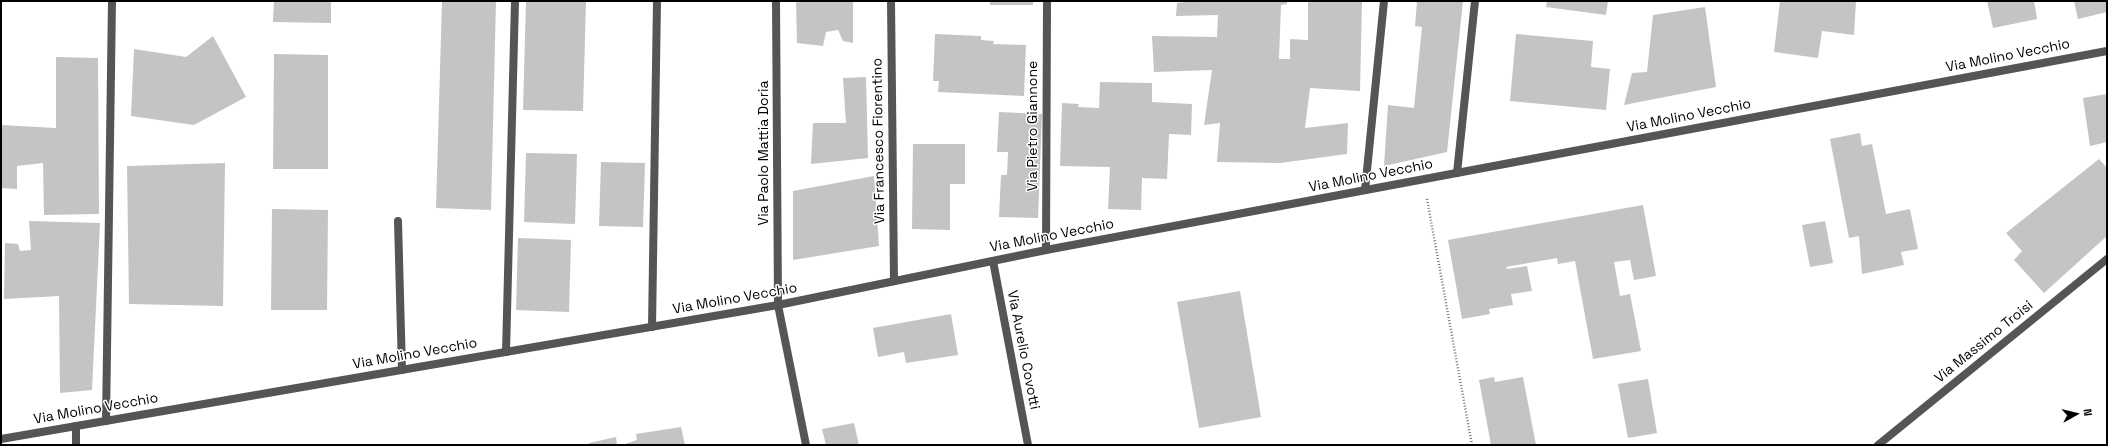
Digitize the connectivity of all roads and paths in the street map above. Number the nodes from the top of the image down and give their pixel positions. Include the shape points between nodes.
1 (112, 1) edge
2 (515, 1) edge
3 (657, 1) edge
4 (776, 1) edge
5 (891, 1) edge
6 (1047, 1) edge
7 (1384, 1) edge
8 (1475, 1) edge
9 (2107, 51) edge
10 (1457, 173) junction
11 (1424, 179) junction
12 (1365, 190) junction
13 (398, 221) dead end
14 (1046, 250) junction
15 (2107, 258) edge
16 (993, 261) junction
17 (894, 281) junction
18 (778, 305) junction
19 (652, 327) junction
20 (506, 352) junction
21 (402, 370) junction
22 (106, 421) junction
23 (76, 426) junction
24 (1, 439) edge
25 (76, 445) edge
26 (806, 445) edge
27 (1028, 445) edge
28 (1472, 445) edge
29 (1878, 445) edge

1 - 22 street
2 - 20 street
3 - 19 street
4 - 18 street, Via Paolo Mattia Doria
5 - 17 street, Via Francesco Fiorentino
6 - 14 street, Via Pietro Giannone
7 - 12 street
8 - 10 street
9 - 10 street, Via Molino Vecchio
10 - 11 street, Via Molino Vecchio
11 - 12 street, Via Molino Vecchio
11 - 28 path
12 - 14 street, Via Molino Vecchio
13 - 21 street
14 - 16 street, Via Molino Vecchio
15 - 29 street, Via Massimo Troisi
16 - 17 street, Via Molino Vecchio
16 - 27 street, Via Aurelio Covotti
17 - 18 street, Via Molino Vecchio
18 - 19 street, Via Molino Vecchio
18 - 26 street, Via Paolo Mattia Doria
19 - 20 street, Via Molino Vecchio
20 - 21 street, Via Molino Vecchio
21 - 22 street, Via Molino Vecchio
22 - 23 street, Via Molino Vecchio
23 - 24 street, Via Molino Vecchio
23 - 25 street

